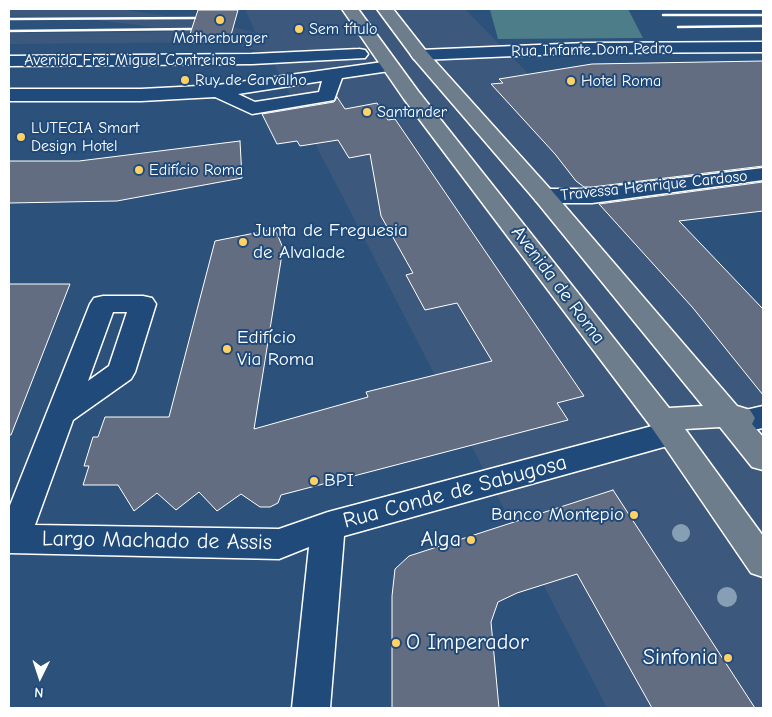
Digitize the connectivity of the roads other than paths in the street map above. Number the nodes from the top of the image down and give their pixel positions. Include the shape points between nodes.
1 (350, 9) edge
2 (385, 9) edge
3 (763, 47) edge
4 (420, 55) junction
5 (252, 59) junction
6 (385, 59) junction
7 (9, 61) edge
8 (334, 74) junction
9 (244, 86) junction
10 (218, 91) junction
11 (9, 96) edge
12 (763, 174) edge
13 (544, 196) junction
14 (61, 414) dead end
15 (742, 419) edge
16 (666, 427) junction
17 (763, 458) edge
18 (328, 526) junction
19 (11, 539) edge
20 (763, 562) edge
21 (311, 708) edge

1 - 6 main road, Avenida de Roma
2 - 4 main road
3 - 4 street, Rua Infante Dom Pedro via 586,48
4 - 6 main road
4 - 13 main road
5 - 6 street, Avenida Frei Miguel Contreiras
5 - 7 street, Avenida Frei Miguel Contreiras
5 - 9 street, Avenida Frei Miguel Contreiras via 262,62 269,70
6 - 8 street, Avenida Frei Miguel Contreiras
6 - 16 main road, Avenida de Roma
8 - 9 street, Avenida Frei Miguel Contreiras
8 - 10 street via 327,96 252,108
9 - 10 street, Avenida Frei Miguel Contreiras
10 - 11 street, Avenida Frei Miguel Contreiras
12 - 13 street, Travessa Henrique Cardoso via 592,196
13 - 15 main road
14 - 19 street, Largo Machado de Assis
15 - 16 main road
15 - 17 main road
16 - 18 street, Rua Conde de Sabugosa
16 - 20 main road, Avenida de Roma
18 - 19 street, Largo Machado de Assis via 279,544
18 - 21 street, Rua Conde de Sabugosa

